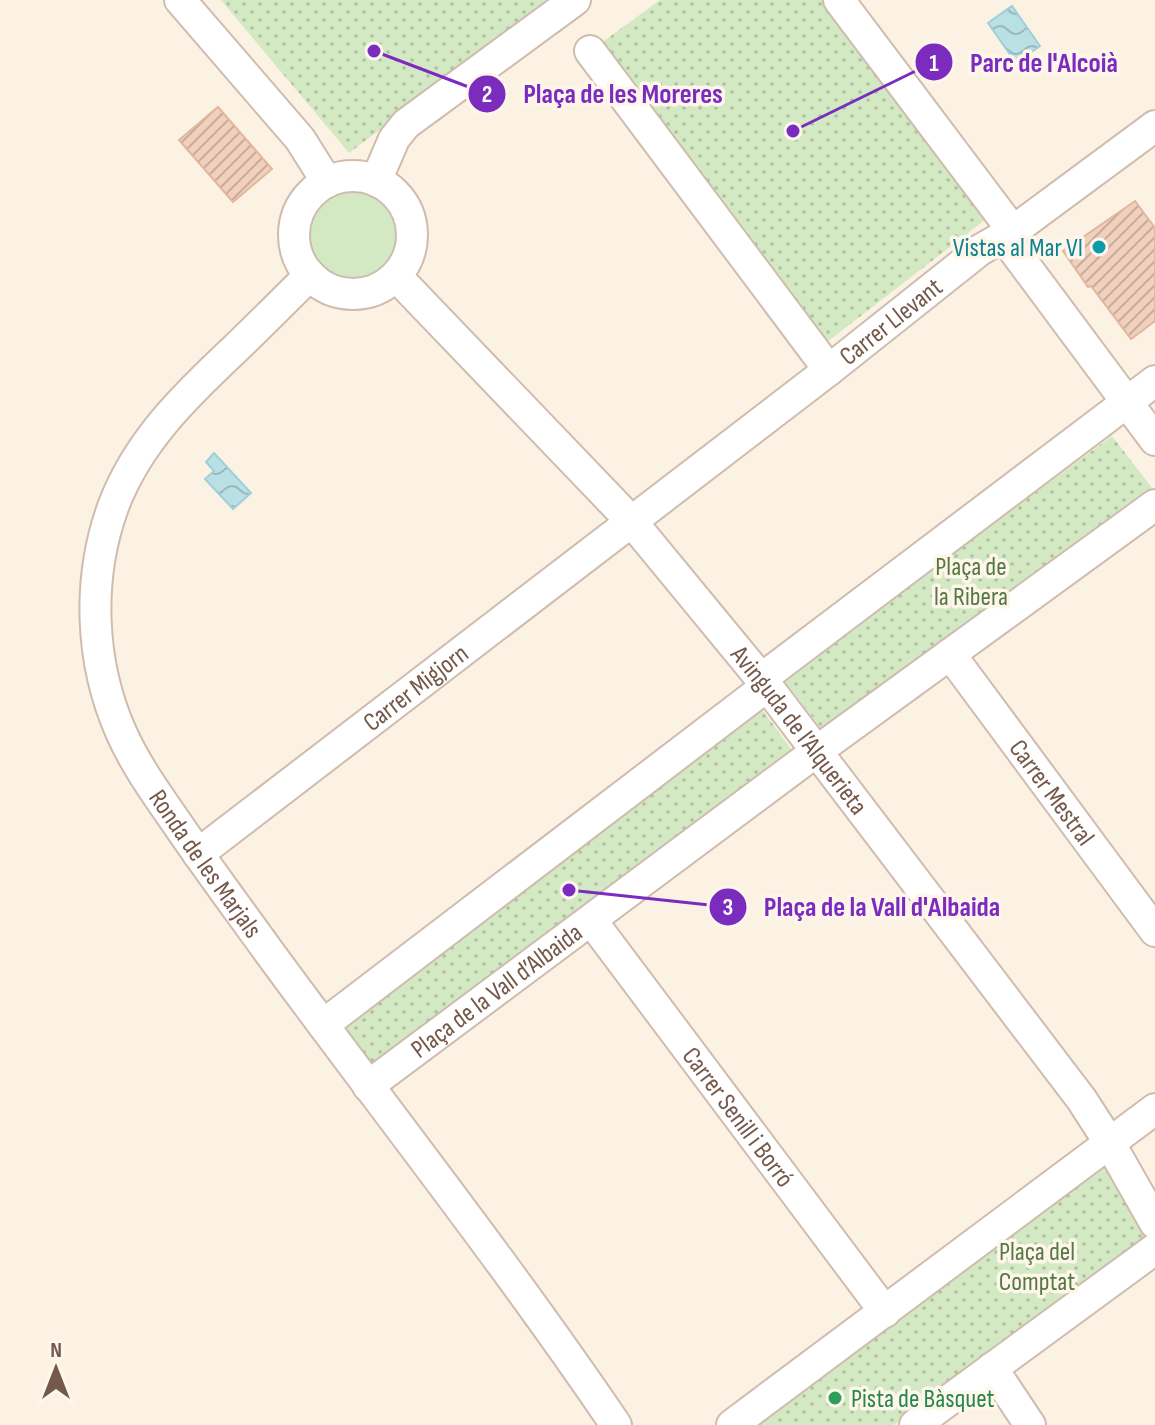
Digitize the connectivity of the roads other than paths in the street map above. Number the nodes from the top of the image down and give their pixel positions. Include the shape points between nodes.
1 (180, 0) edge
2 (575, 0) edge
3 (839, 0) edge
4 (590, 51) dead end
5 (1155, 126) edge
6 (376, 181) junction
7 (327, 182) junction
8 (1008, 234) junction
9 (310, 275) junction
10 (396, 276) junction
11 (829, 370) junction
12 (1155, 381) edge
13 (1127, 402) junction
14 (1155, 440) edge
15 (1155, 505) edge
16 (632, 522) junction
17 (950, 654) junction
18 (764, 683) junction
19 (817, 751) junction
20 (198, 854) junction
21 (591, 920) junction
22 (1155, 931) edge
23 (323, 1025) junction
24 (368, 1086) junction
25 (1155, 1109) edge
26 (1109, 1142) junction
27 (1155, 1223) edge
28 (1155, 1249) edge
29 (885, 1312) junction
30 (992, 1368) junction
31 (616, 1425) edge
32 (732, 1425) edge
33 (915, 1425) edge
34 (1030, 1425) edge

1 - 7 street via 300,139
2 - 6 street via 406,124
3 - 8 street
4 - 11 street
5 - 8 street, Carrer Llevant
6 - 7 street via 359,176
6 - 10 street via 399,197 412,228 406,262
7 - 9 street via 303,203 294,232 295,248
8 - 11 street, Carrer Llevant via 980,250
8 - 13 street
9 - 10 street via 336,292 352,294 383,286
9 - 20 street, Ronda de les Marjals via 149,439 122,485 97,568 95,615 101,658 120,730 147,781
10 - 16 street, Avinguda de l’Alquerieta
11 - 16 street, Carrer Llevant
12 - 13 street
13 - 14 street
13 - 18 street
15 - 17 street
16 - 18 street, Avinguda de l’Alquerieta
16 - 20 street, Carrer Migjorn
17 - 19 street
17 - 22 street, Carrer Mestral
18 - 19 street, Avinguda de l’Alquerieta
18 - 23 street
19 - 21 street, Plaça de la Vall d’Albaida
19 - 26 street, Avinguda de l’Alquerieta
20 - 23 street, Ronda de les Marjals
21 - 24 street, Plaça de la Vall d’Albaida
21 - 29 street, Carrer Senill i Borró
23 - 24 street, Ronda de les Marjals
24 - 31 street, Ronda de les Marjals
25 - 26 street
26 - 27 street, Avinguda de l’Alquerieta
26 - 29 street
28 - 30 street
29 - 32 street
30 - 33 street
30 - 34 street

